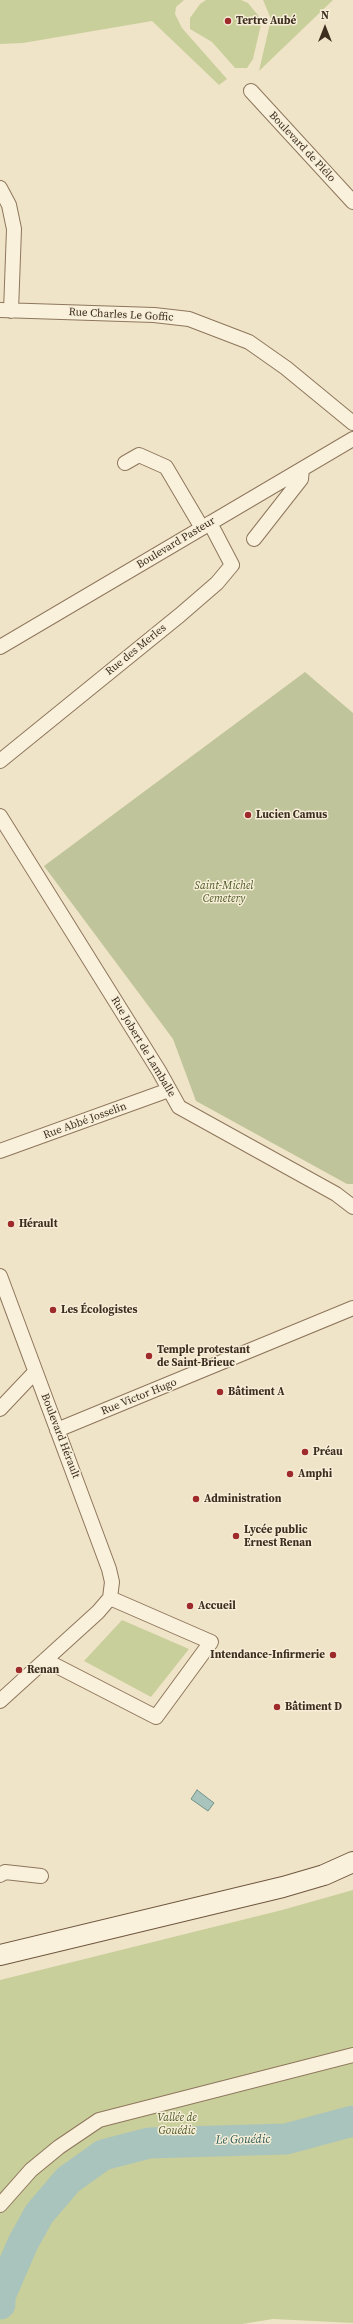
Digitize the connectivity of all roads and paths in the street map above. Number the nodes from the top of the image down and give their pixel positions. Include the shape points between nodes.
1 (251, 91) dead end
2 (0, 188) edge
3 (353, 202) edge
4 (6, 311) edge
5 (353, 423) edge
6 (353, 439) edge
7 (125, 464) dead end
8 (302, 469) junction
9 (206, 526) junction
10 (254, 539) dead end
11 (0, 647) edge
12 (0, 761) edge
13 (0, 816) edge
14 (169, 1090) junction
15 (0, 1151) edge
16 (353, 1207) edge
17 (0, 1276) edge
18 (353, 1308) edge
19 (35, 1372) junction
20 (0, 1409) edge
21 (57, 1430) junction
22 (110, 1598) junction
23 (45, 1660) junction
24 (0, 1701) edge
25 (353, 1862) edge
26 (0, 1875) edge
27 (41, 1876) dead end
28 (0, 1955) edge
29 (353, 2055) edge
30 (0, 2205) edge

1 - 3 street, Boulevard de Plélo
2 - 4 street via 9,205 14,229
4 - 5 street, Rue Charles Le Goffic via 154,315 189,320 222,330 249,342 286,368
6 - 8 street, Boulevard Pasteur
7 - 9 street via 139,455 166,467
8 - 9 street, Boulevard Pasteur
8 - 10 street via 301,479
9 - 11 street, Boulevard Pasteur
9 - 12 street, Rue des Merles via 232,565 217,583
13 - 14 street, Rue Jobert de Lamballe
14 - 15 street, Rue Abbé Josselin
14 - 16 street, Rue Jobert de Lamballe via 178,1107 336,1194
17 - 19 street, Boulevard Hérault
18 - 21 street, Rue Victor Hugo
19 - 20 street
19 - 21 street, Boulevard Hérault
21 - 22 street, Boulevard Hérault via 109,1569 112,1582
22 - 23 street
22 - 23 street via 211,1642 156,1717
23 - 24 street
25 - 28 main road via 324,1875 283,1887
26 - 27 street via 5,1872
29 - 30 street via 100,2120 59,2147 31,2170

